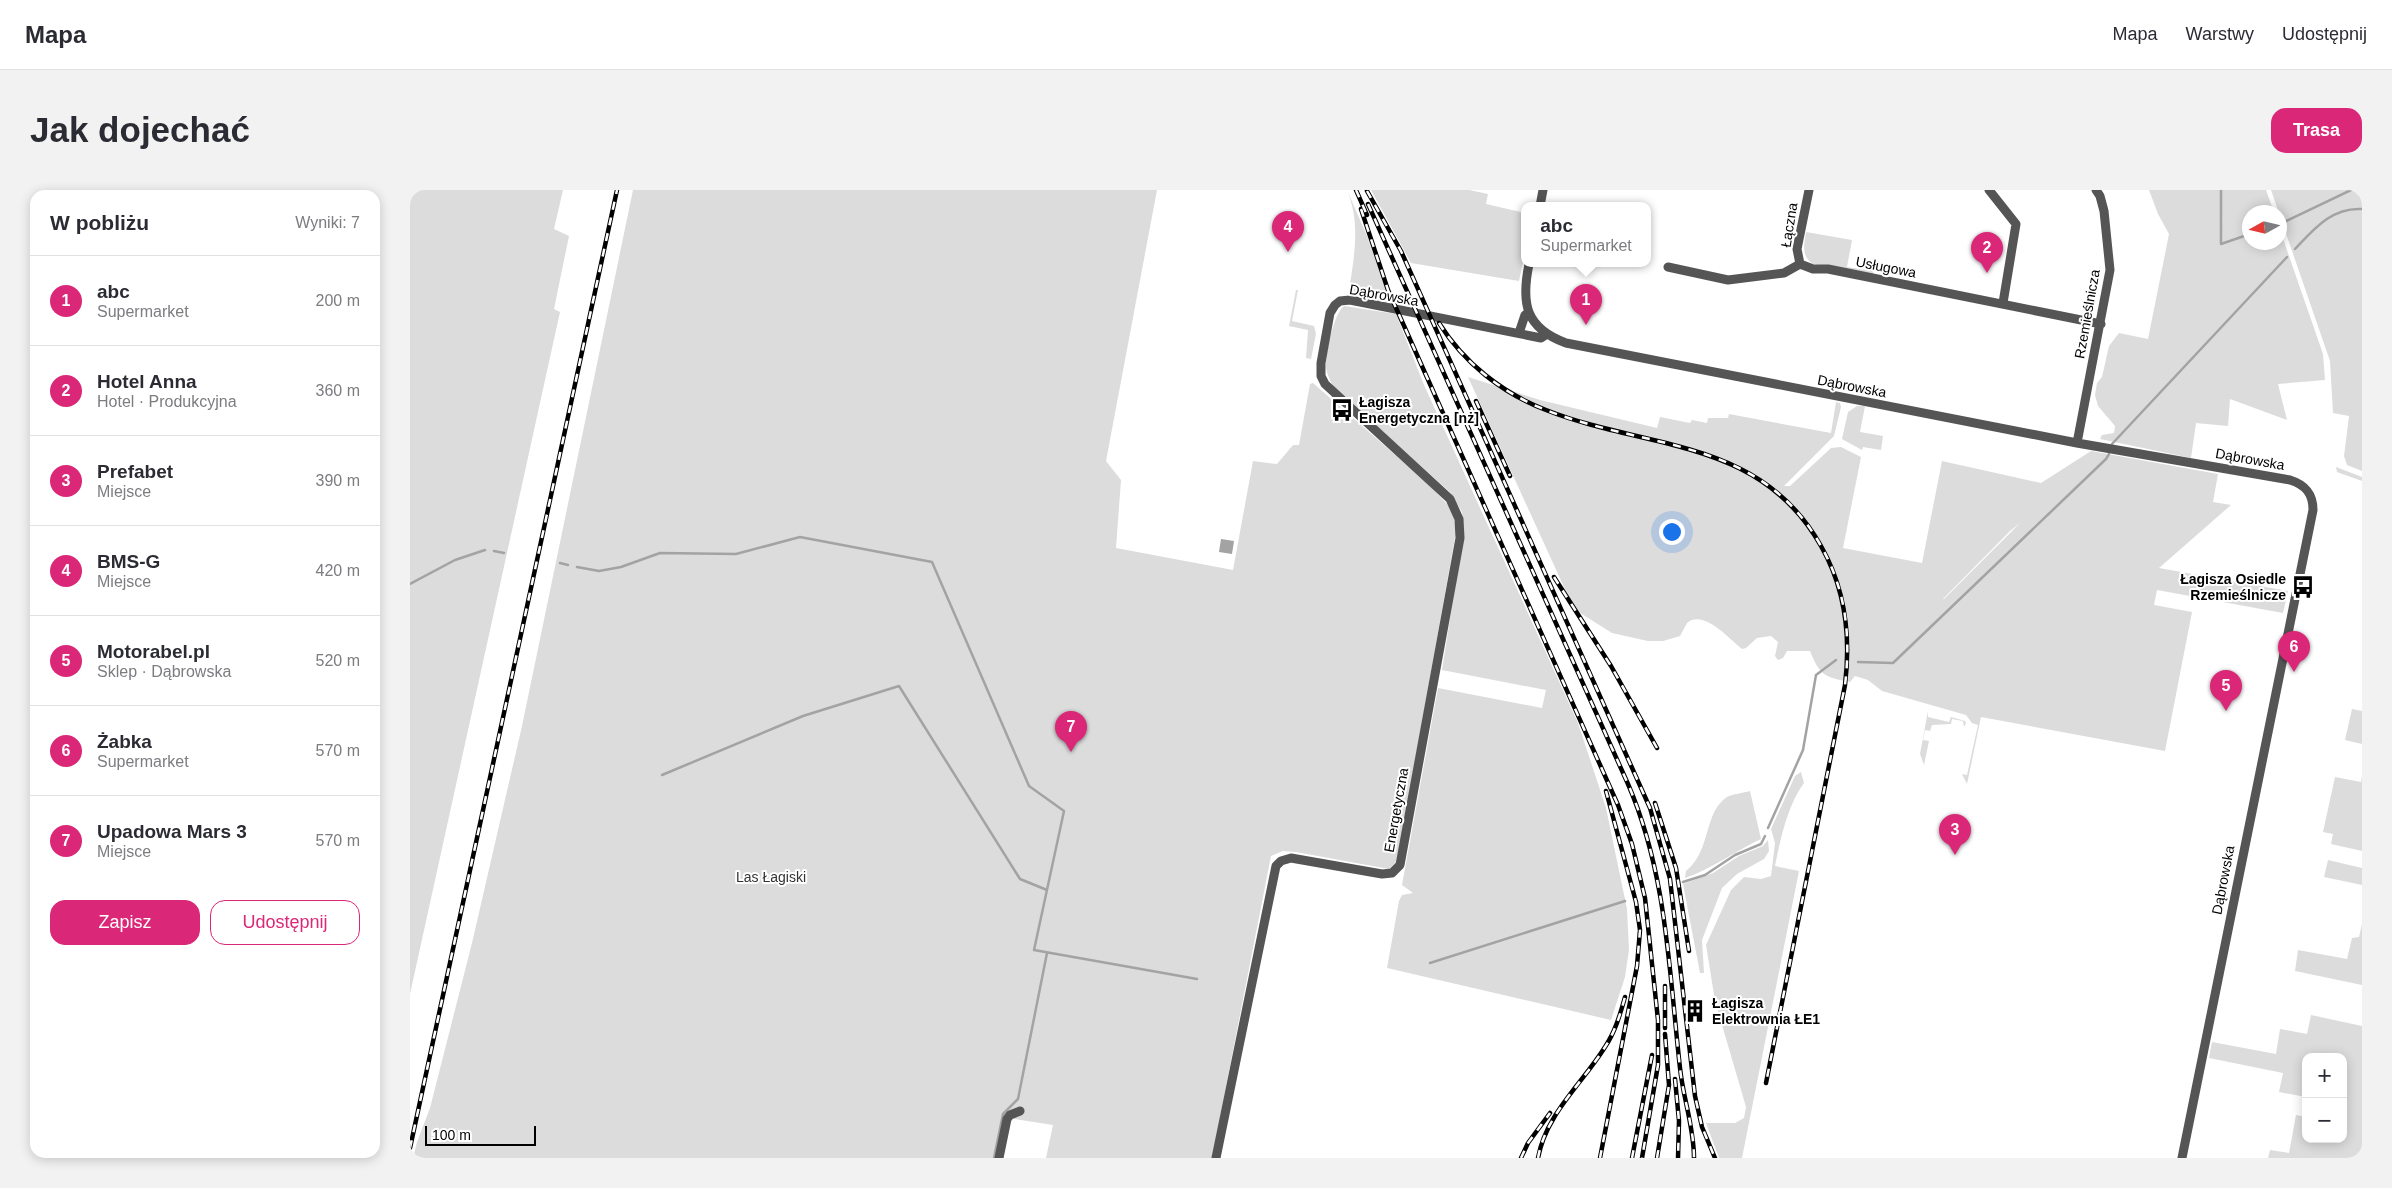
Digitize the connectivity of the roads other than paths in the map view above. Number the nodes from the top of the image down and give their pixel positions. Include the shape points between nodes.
1 (1809, 190) edge
2 (1989, 190) edge
3 (2096, 190) edge
4 (1800, 264) junction
5 (1528, 267) edge
6 (1668, 267) dead end
7 (2003, 303) junction
8 (1529, 312) junction
9 (2100, 324) junction
10 (1519, 333) junction
11 (1547, 334) junction
12 (1330, 390) joint
13 (2077, 443) junction
14 (1020, 1111) dead end
15 (999, 1158) edge
16 (1216, 1158) edge
17 (2182, 1158) edge

1 - 4 street, Łączna via 1797,249
2 - 7 street via 2016,224
3 - 9 street, Rzemieślnicza via 2104,211 2110,270
4 - 6 street via 1784,272 1728,280
4 - 7 street, Usługowa
5 - 8 street via 1524,292
7 - 9 street, Usługowa
8 - 10 street
8 - 11 street
9 - 13 street, Rzemieślnicza
10 - 11 street, Dąbrowska via 1541,338
10 - 12 street, Dąbrowska via 1350,300 1340,301 1330,313 1321,363 1321,376
11 - 13 street, Dąbrowska via 1566,344
12 - 16 street, Energetyczna via 1450,499 1459,519 1460,538 1400,865 1392,873 1382,874 1291,858 1276,866
13 - 17 street, Dąbrowska via 2290,480 2306,489 2313,503
14 - 15 street via 1007,1120

